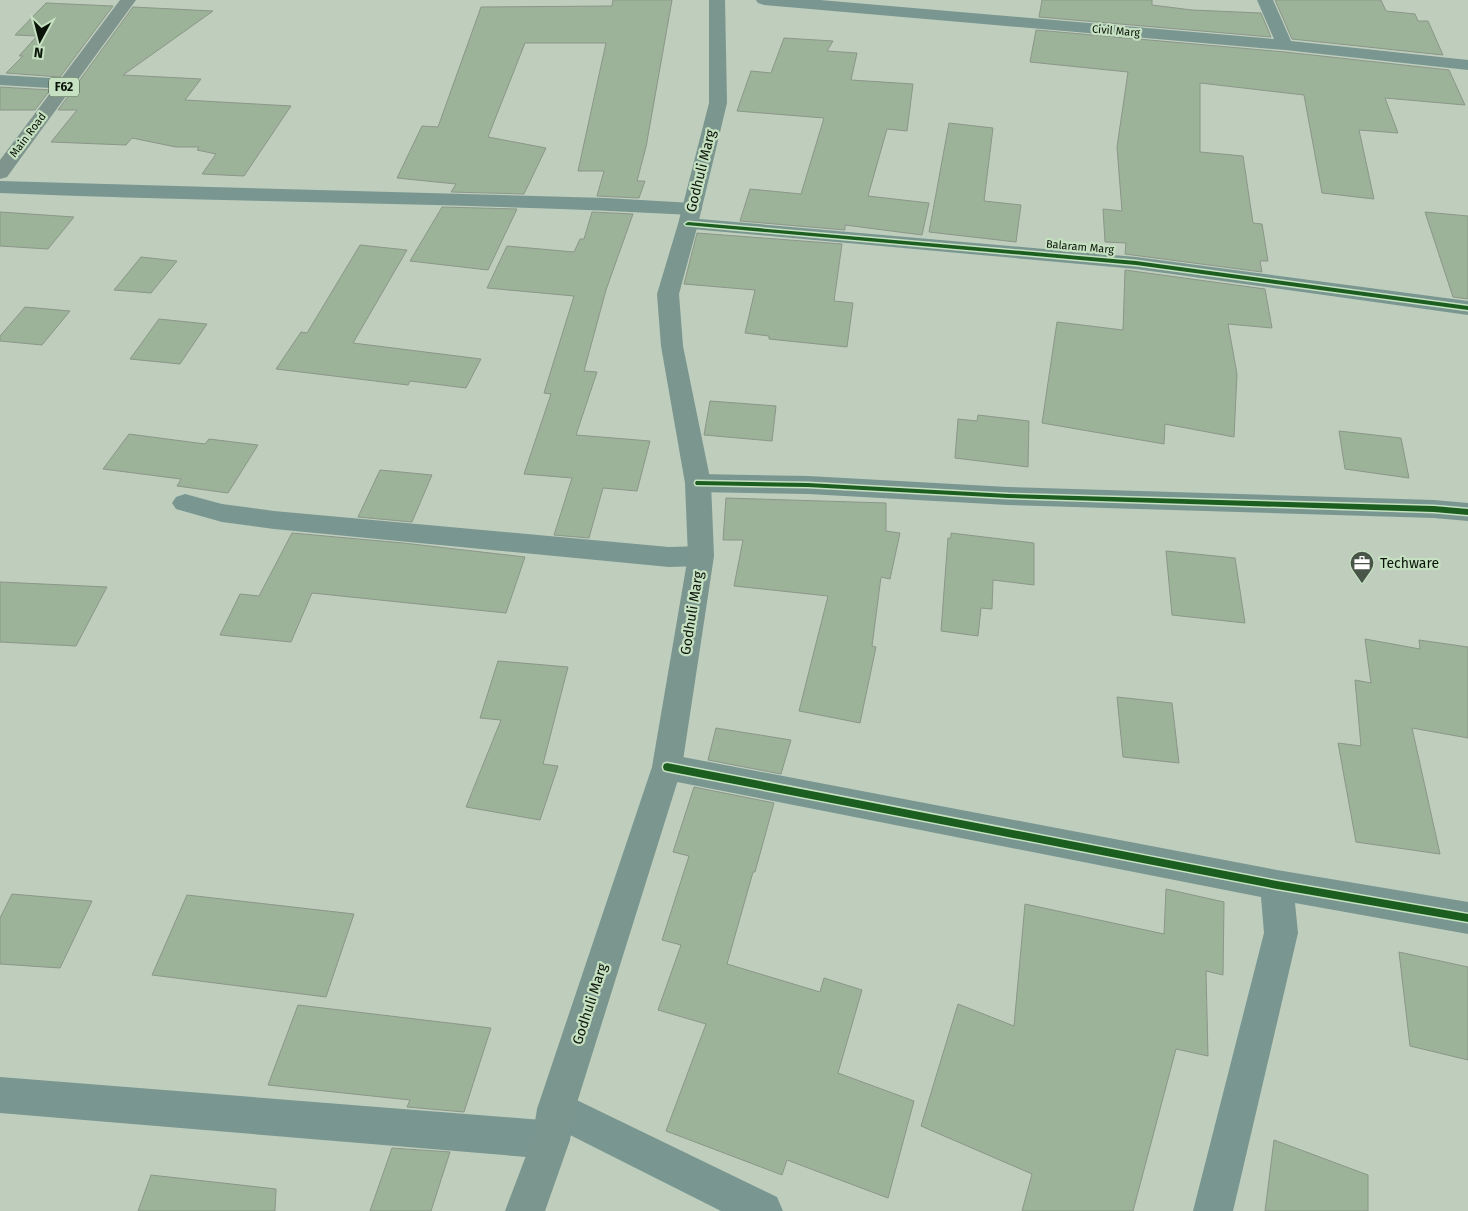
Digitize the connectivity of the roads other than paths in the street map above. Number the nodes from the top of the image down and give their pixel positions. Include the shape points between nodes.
1 (113, 0) edge
2 (128, 0) edge
3 (717, 0) edge
4 (764, 0) edge
5 (1264, 0) edge
6 (1285, 45) junction
7 (1468, 65) edge
8 (0, 80) edge
9 (61, 84) junction
10 (0, 153) edge
11 (0, 173) edge
12 (0, 187) edge
13 (690, 216) junction
14 (1468, 308) edge
15 (698, 483) junction
16 (185, 503) dead end
17 (1468, 512) edge
18 (701, 556) junction
19 (667, 768) junction
20 (1277, 885) junction
21 (1468, 918) edge
22 (0, 1095) edge
23 (554, 1124) junction
24 (525, 1211) edge
25 (763, 1211) edge
26 (1213, 1211) edge

1 - 9 main road, Main Road / F62
2 - 9 main road, Main Road / F62
3 - 13 main road, Godhuli Marg via 718,103
4 - 6 street, Civil Marg
5 - 6 street
6 - 7 street, Civil Marg
8 - 9 street
9 - 10 main road, Main Road / F62
9 - 11 main road, Main Road / F62
12 - 13 street, Balaram Marg via 486,201
13 - 14 street, Balaram Marg via 1136,263
13 - 15 main road, Godhuli Marg via 668,294 672,346
15 - 17 street
15 - 18 main road, Godhuli Marg
16 - 18 street via 222,513 274,520 669,557
18 - 19 main road, Godhuli Marg
19 - 20 street
19 - 23 main road, Godhuli Marg
20 - 21 street
20 - 26 street via 1281,933
22 - 23 street
23 - 24 main road, Godhuli Marg
23 - 25 street

